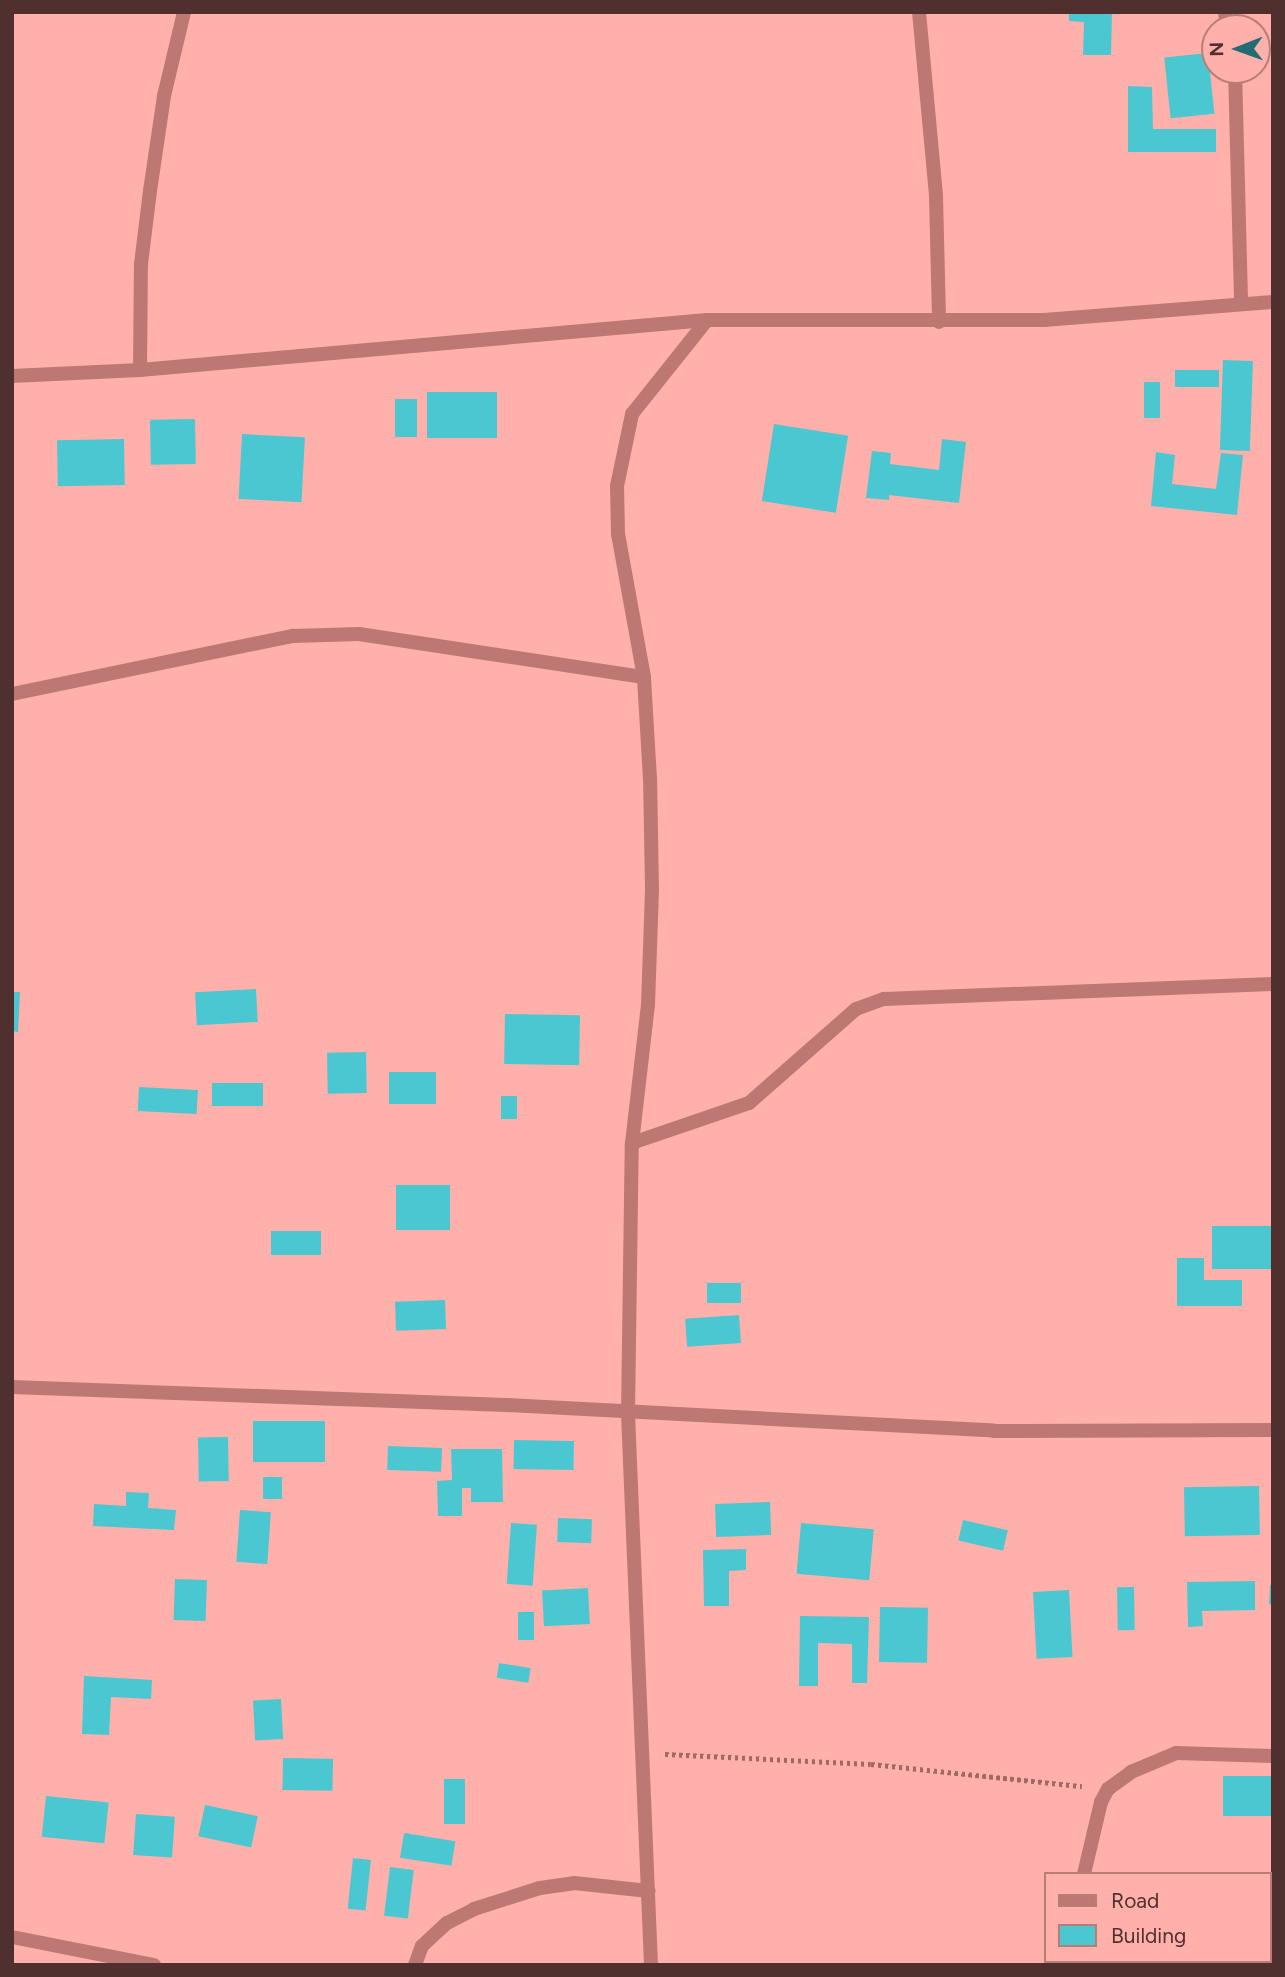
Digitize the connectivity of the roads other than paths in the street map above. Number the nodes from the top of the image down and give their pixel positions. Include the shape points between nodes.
1 (184, 12) edge
2 (919, 12) edge
3 (1235, 84) edge
4 (1273, 302) edge
5 (1241, 303) junction
6 (708, 320) junction
7 (939, 322) junction
8 (140, 370) junction
9 (12, 376) edge
10 (644, 677) junction
11 (12, 694) edge
12 (1273, 984) edge
13 (632, 1143) junction
14 (12, 1387) edge
15 (628, 1413) junction
16 (1273, 1430) edge
17 (1273, 1756) edge
18 (1085, 1872) edge
19 (649, 1891) junction
20 (12, 1937) edge
21 (154, 1965) edge
22 (415, 1965) edge
23 (651, 1965) edge

1 - 8 street via 164,96 141,264
2 - 7 street via 936,196
3 - 5 street
4 - 5 street
5 - 7 street via 1044,320
6 - 7 street
6 - 8 street
6 - 10 street via 632,414 624,440 617,486 618,534
8 - 9 street
10 - 11 street via 346,635 293,636
10 - 13 street via 652,890 648,1005
12 - 13 street via 884,999 856,1009 749,1103
13 - 15 street
14 - 15 street
15 - 16 street via 994,1431
15 - 19 street
17 - 18 street via 1176,1753 1131,1772 1108,1789
19 - 22 street via 574,1883 514,1896 447,1923 422,1946
19 - 23 street
20 - 21 street

